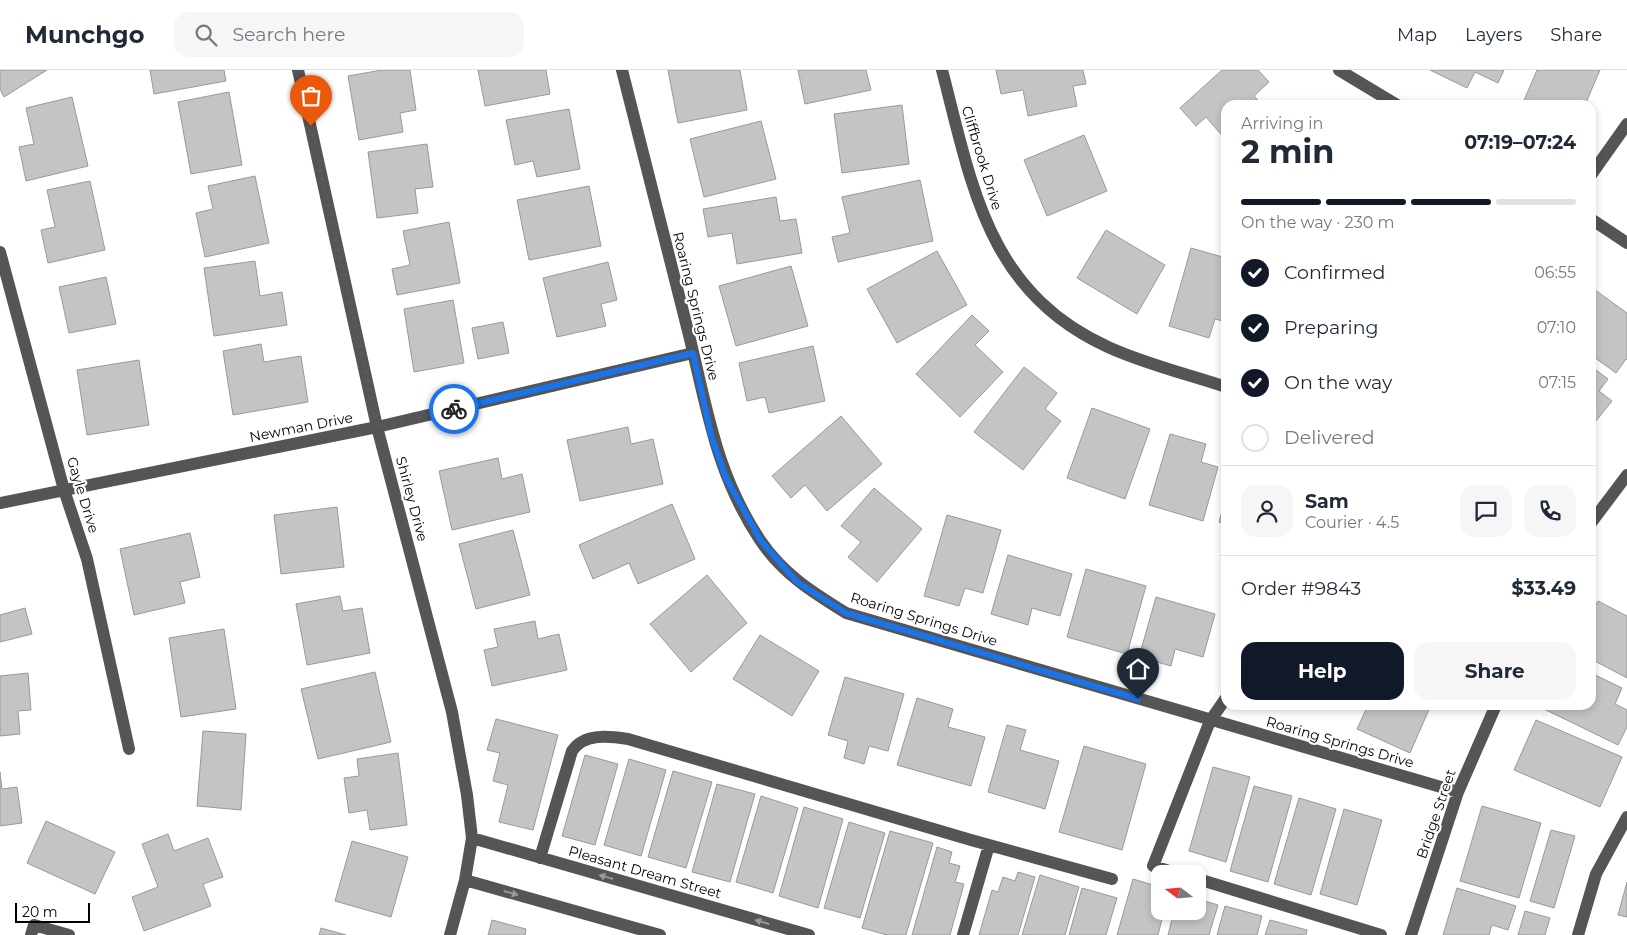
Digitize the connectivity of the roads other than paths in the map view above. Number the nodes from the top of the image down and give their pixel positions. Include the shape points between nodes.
1 (298, 70) edge
2 (622, 70) edge
3 (942, 70) edge
4 (1339, 70) edge
5 (1389, 100) edge
6 (1627, 124) edge
7 (1596, 168) edge
8 (1596, 222) edge
9 (1627, 242) edge
10 (0, 252) edge
11 (693, 353) junction
12 (1221, 385) edge
13 (378, 427) junction
14 (1627, 475) edge
15 (64, 490) junction
16 (0, 504) edge
17 (1596, 516) edge
18 (1221, 705) edge
19 (1494, 710) edge
20 (1210, 721) junction
21 (129, 749) dead end
22 (1458, 792) junction
23 (1627, 817) edge
24 (472, 838) junction
25 (990, 845) junction
26 (540, 858) junction
27 (1153, 865) edge
28 (1112, 879) dead end
29 (465, 880) junction
30 (1206, 882) edge
31 (31, 935) edge
32 (69, 935) edge
33 (450, 935) edge
34 (660, 935) edge
35 (809, 935) edge
36 (963, 935) edge
37 (1381, 935) edge
38 (1411, 935) edge
39 (1578, 935) edge

1 - 13 street, Shirley Drive
2 - 11 street, Roaring Springs Drive
3 - 12 street, Cliffbrook Drive via 973,189 991,236 1038,302 1071,327 1108,347
4 - 5 street
6 - 7 street
8 - 9 street
10 - 15 street, Gayle Drive
11 - 13 street, Newman Drive
11 - 20 street, Roaring Springs Drive via 711,435 726,478 761,541 797,582 846,613
13 - 15 street, Newman Drive
13 - 24 street, Shirley Drive via 452,712
14 - 17 street
15 - 16 street, Newman Drive
15 - 21 street, Gayle Drive via 87,559
18 - 20 street
19 - 22 street, Bridge Street
20 - 22 street, Roaring Springs Drive
20 - 27 street
22 - 38 street, Bridge Street
23 - 39 street via 1596,874
24 - 26 street, Pleasant Dream Street
24 - 29 street, Shirley Drive
25 - 26 street via 610,736 588,740 572,751
25 - 28 street
25 - 36 street
35 -> 26 street, Pleasant Dream Street
29 - 33 street, Shirley Drive
29 -> 34 street
30 - 37 street
31 - 32 street via 34,925

